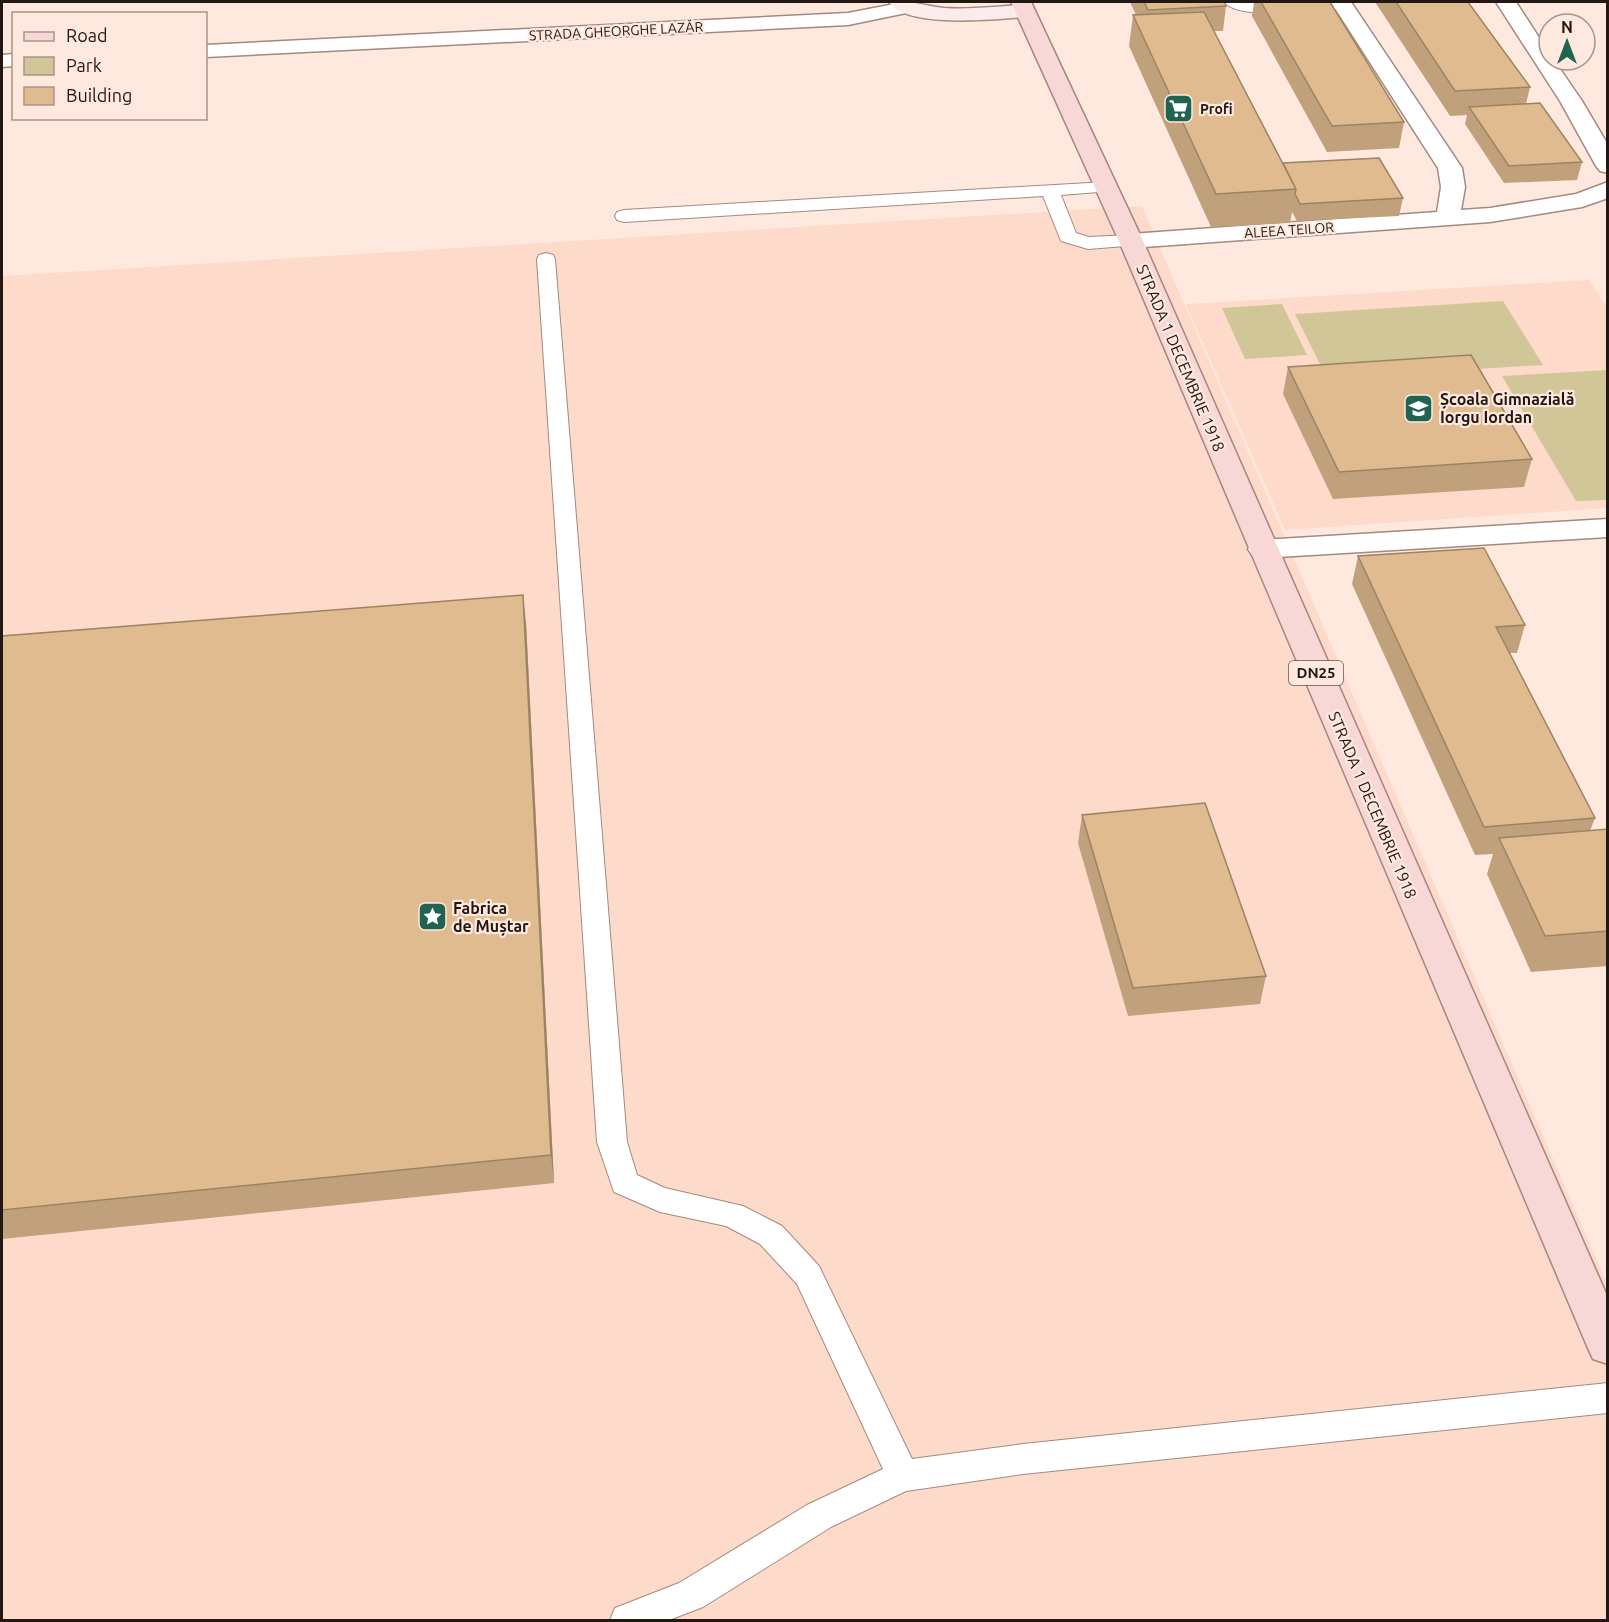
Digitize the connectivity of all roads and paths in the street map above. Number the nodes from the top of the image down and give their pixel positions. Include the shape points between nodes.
1 (1232, 2) edge
2 (1506, 2) edge
3 (1342, 3) edge
4 (904, 4) edge
5 (1023, 6) edge
6 (207, 51) edge
7 (1608, 166) edge
8 (1106, 187) junction
9 (1608, 189) edge
10 (1050, 190) junction
11 (624, 216) dead end
12 (1447, 219) junction
13 (1131, 241) junction
14 (546, 259) dead end
15 (1608, 528) edge
16 (1262, 549) junction
17 (1608, 1346) edge
18 (1608, 1398) edge
19 (903, 1476) junction
20 (627, 1620) edge

1 - 3 lane via 1257,7
2 - 7 street
3 - 12 street via 1450,168 1454,182
4 - 5 street, STRADA GHEORGHE LAZĂR via 941,14
4 - 6 street, STRADA GHEORGHE LAZĂR via 848,19
5 - 8 main road, STRADA 1 DECEMBRIE 1918 / DN25
8 - 10 lane
8 - 13 main road, STRADA 1 DECEMBRIE 1918 / DN25
9 - 12 street, ALEEA TEILOR via 1582,200
10 - 11 lane
10 - 13 lane via 1068,237 1088,243
12 - 13 street, ALEEA TEILOR
13 - 16 main road, STRADA 1 DECEMBRIE 1918 / DN25
14 - 19 lane via 612,1142 625,1183 660,1199 732,1215 771,1235 808,1275
15 - 16 street
16 - 17 main road, STRADA 1 DECEMBRIE 1918 / DN25
18 - 19 lane via 1023,1459
19 - 20 lane via 819,1516 690,1595

